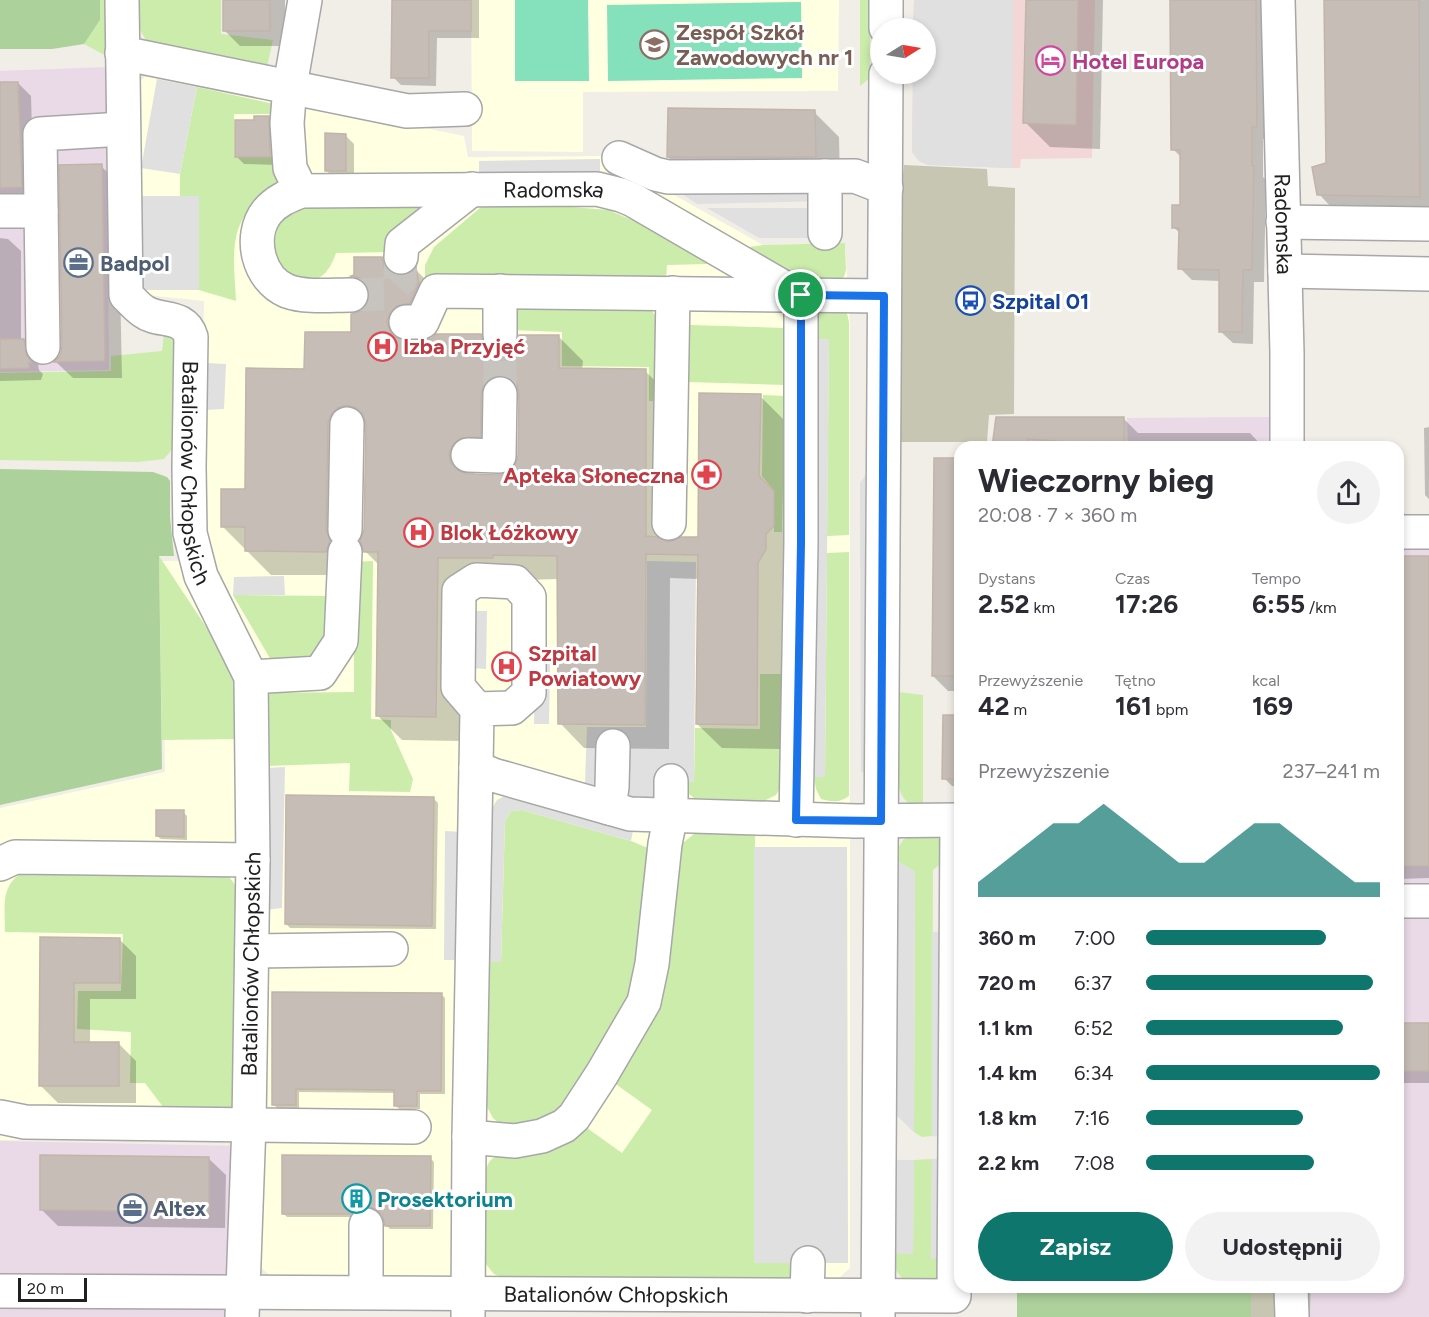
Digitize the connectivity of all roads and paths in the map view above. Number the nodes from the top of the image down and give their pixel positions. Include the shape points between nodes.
1 (122, 0) edge
2 (305, 0) edge
3 (886, 0) edge
4 (1278, 0) edge
5 (886, 18) edge
6 (122, 53) junction
7 (886, 84) edge
8 (290, 86) junction
9 (465, 109) dead end
10 (123, 129) junction
11 (619, 158) dead end
12 (825, 177) junction
13 (886, 188) junction
14 (472, 189) junction
15 (302, 191) junction
16 (0, 211) edge
17 (41, 211) junction
18 (1283, 222) junction
19 (1429, 224) edge
20 (825, 233) dead end
21 (401, 257) tunnel mouth
22 (1285, 271) junction
23 (1429, 273) edge
24 (500, 291) junction
25 (792, 292) junction
26 (673, 293) junction
27 (351, 295) tunnel mouth
28 (884, 296) junction
29 (406, 322) dead end
30 (500, 335) tunnel mouth
31 (43, 347) dead end
32 (500, 394) tunnel mouth
33 (347, 424) dead end
34 (1287, 441) edge
35 (468, 455) dead end
36 (669, 523) dead end
37 (1404, 532) edge
38 (1429, 532) edge
39 (251, 677) junction
40 (477, 709) dead end
41 (613, 746) dead end
42 (476, 768) junction
43 (671, 781) dead end
44 (609, 808) junction
45 (671, 814) junction
46 (796, 820) junction
47 (954, 820) edge
48 (881, 821) junction
49 (253, 860) junction
50 (0, 864) edge
51 (1404, 901) edge
52 (1429, 901) edge
53 (392, 949) dead end
54 (252, 951) junction
55 (0, 1117) edge
56 (249, 1124) junction
57 (414, 1127) dead end
58 (469, 1137) junction
59 (366, 1225) dead end
60 (808, 1263) dead end
61 (0, 1292) edge
62 (366, 1292) junction
63 (954, 1293) edge
64 (1291, 1293) edge
65 (807, 1296) junction
66 (243, 1305) edge
67 (468, 1306) edge
68 (878, 1307) edge
69 (1292, 1317) edge

1 - 6 street
2 - 8 street
3 - 5 street
4 - 18 street, Radomska
6 - 8 street
6 - 10 street, Batalionów Chłopskich
7 - 13 street
8 - 9 street via 407,111
8 - 15 street via 290,168
10 - 17 street via 40,134
10 - 39 street, Batalionów Chłopskich via 126,295 144,313 181,322 189,329 190,533 201,576
11 - 12 street via 668,177
12 - 13 street via 855,176
12 - 20 street
13 - 28 street
14 - 15 street, Radomska
14 - 21 street via 402,244
14 - 25 street, Radomska via 597,189 621,195
15 - 27 street, Radomska via 279,200 266,214 258,231 257,249 262,266 272,281 286,291
16 - 17 street
17 - 31 street
18 - 19 street
18 - 22 street, Radomska
22 - 23 street
22 - 34 street, Radomska
24 - 26 street
24 - 29 street via 436,291 422,322
24 - 30 street
25 - 26 street
25 - 28 street, Radomska
25 - 46 street via 801,543
26 - 36 street
28 - 48 street
32 - 35 street via 499,456
33 - 39 street via 341,641 320,672
37 - 38 street
39 - 49 street, Batalionów Chłopskich
40 - 42 street
41 - 44 street
42 - 44 street
42 - 58 street
43 - 45 street
44 - 45 street via 630,814
45 - 46 street
45 - 58 street via 644,1002 592,1097 564,1126 542,1136 515,1141
46 - 48 street
47 - 48 street
48 - 68 street
49 - 50 street via 15,857
49 - 54 street, Batalionów Chłopskich
51 - 52 street
53 - 54 street
54 - 56 street, Batalionów Chłopskich
55 - 56 street via 25,1122
56 - 57 street
56 - 66 street, Batalionów Chłopskich
58 - 67 street
59 - 62 street
60 - 65 street
61 - 66 street
62 - 66 street, Batalionów Chłopskich
62 - 67 street, Batalionów Chłopskich
63 - 68 street, Batalionów Chłopskich
64 - 69 street
65 - 67 street, Batalionów Chłopskich
65 - 68 street, Batalionów Chłopskich

